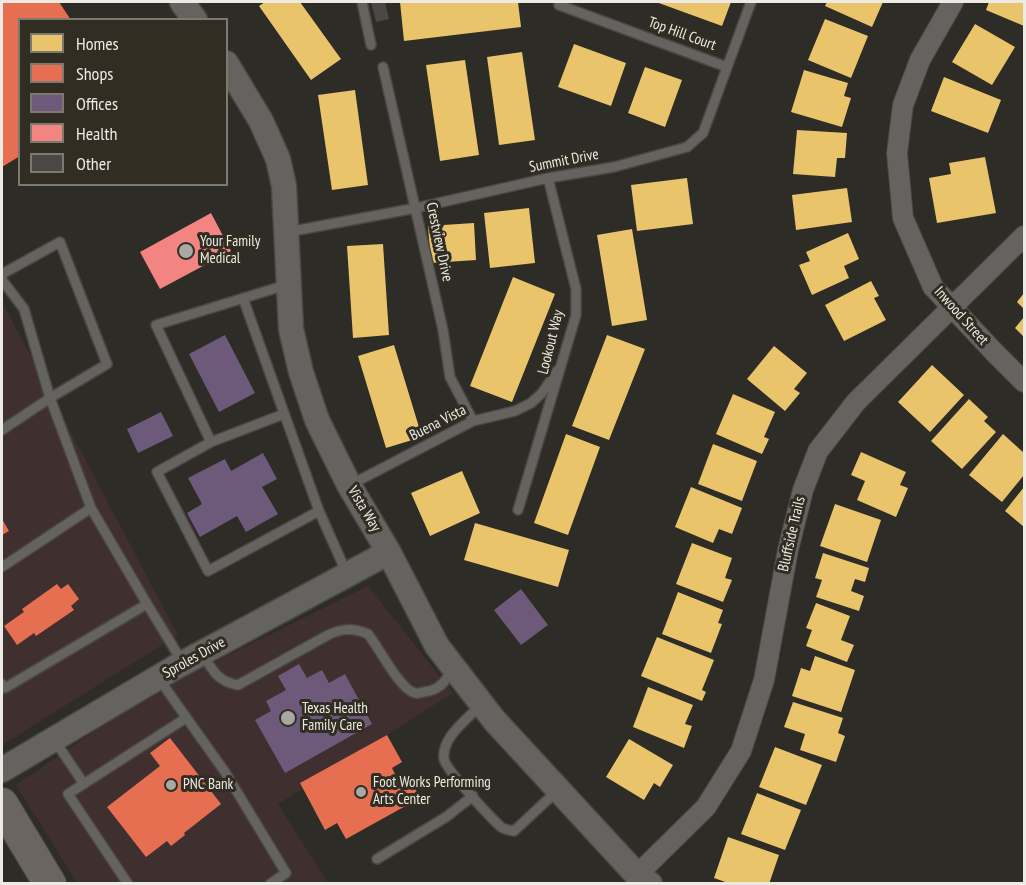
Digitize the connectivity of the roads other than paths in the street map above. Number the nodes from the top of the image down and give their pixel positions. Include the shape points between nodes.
1 (362, 2) edge
2 (751, 2) edge
3 (953, 2) edge
4 (559, 5) dead end
5 (371, 45) dead end
6 (228, 66) edge
7 (383, 67) dead end
8 (727, 67) junction
9 (548, 178) junction
10 (416, 208) junction
11 (288, 232) junction
12 (1024, 236) edge
13 (2, 274) edge
14 (2, 280) edge
15 (289, 284) junction
16 (243, 298) junction
17 (952, 308) junction
18 (562, 365) junction
19 (1024, 382) edge
20 (50, 398) junction
21 (284, 414) junction
22 (473, 421) junction
23 (2, 430) edge
24 (211, 442) junction
25 (349, 486) junction
26 (90, 508) junction
27 (518, 510) dead end
28 (319, 511) junction
29 (388, 550) junction
30 (2, 567) edge
31 (347, 575) junction
32 (147, 604) junction
33 (193, 658) junction
34 (453, 666) junction
35 (158, 677) junction
36 (2, 684) edge
37 (482, 704) junction
38 (186, 718) junction
39 (54, 739) junction
40 (2, 770) edge
41 (84, 784) junction
42 (558, 790) junction
43 (473, 796) junction
44 (2, 804) edge
45 (377, 859) dead end
46 (644, 879) edge
47 (50, 884) edge
48 (128, 884) edge
49 (270, 884) edge

1 - 5 lane
2 - 8 lane, Summit Drive
3 - 17 street, Inwood Street via 920,60 903,105 897,153 903,218 933,287
4 - 8 lane, Top Hill Court
6 - 11 street, Vista Way via 261,121 278,159
7 - 10 lane, Crestview Drive
8 - 9 lane, Summit Drive via 697,141 614,167
9 - 10 lane, Summit Drive
9 - 18 lane, Lookout Way via 576,289 576,315
10 - 11 lane, Summit Drive
10 - 22 lane, Crestview Drive via 450,377
11 - 15 street, Vista Way
12 - 17 street, Bluffside Trails
13 - 20 lane via 60,242 107,364
14 - 20 lane via 24,309
15 - 16 lane
15 - 25 street, Vista Way via 291,329 301,372 317,420
16 - 21 lane
16 - 24 lane via 156,325
17 - 19 street, Inwood Street
17 - 46 street, Bluffside Trails via 856,402 818,451 802,490 764,680 741,751 706,807
18 - 22 lane, Buena Vista via 531,403
18 - 27 lane, Lookout Way
20 - 23 lane
20 - 26 lane
21 - 24 lane
21 - 28 lane
22 - 25 lane, Buena Vista
24 - 28 lane via 157,472 208,571
25 - 29 street, Vista Way
26 - 30 lane
26 - 32 lane
28 - 31 lane
29 - 31 street, Sproles Drive
29 - 34 street, Vista Way via 437,646
31 - 33 street, Sproles Drive
32 - 33 lane
32 - 36 lane via 4,688
33 - 34 lane via 230,684 238,685 328,635 351,629 368,634 407,689 416,693 436,689 447,680
33 - 35 street, Sproles Drive
34 - 37 street, Vista Way
35 - 38 lane
35 - 39 street, Sproles Drive
37 - 42 street, Vista Way
37 - 43 lane via 448,740 444,758 448,770
38 - 41 lane
38 - 49 lane via 225,772 286,873
39 - 40 street, Sproles Drive
39 - 41 lane
41 - 48 lane via 68,794
42 - 43 lane via 514,831 503,830
42 - 46 street, Vista Way
43 - 45 lane
44 - 47 highway

